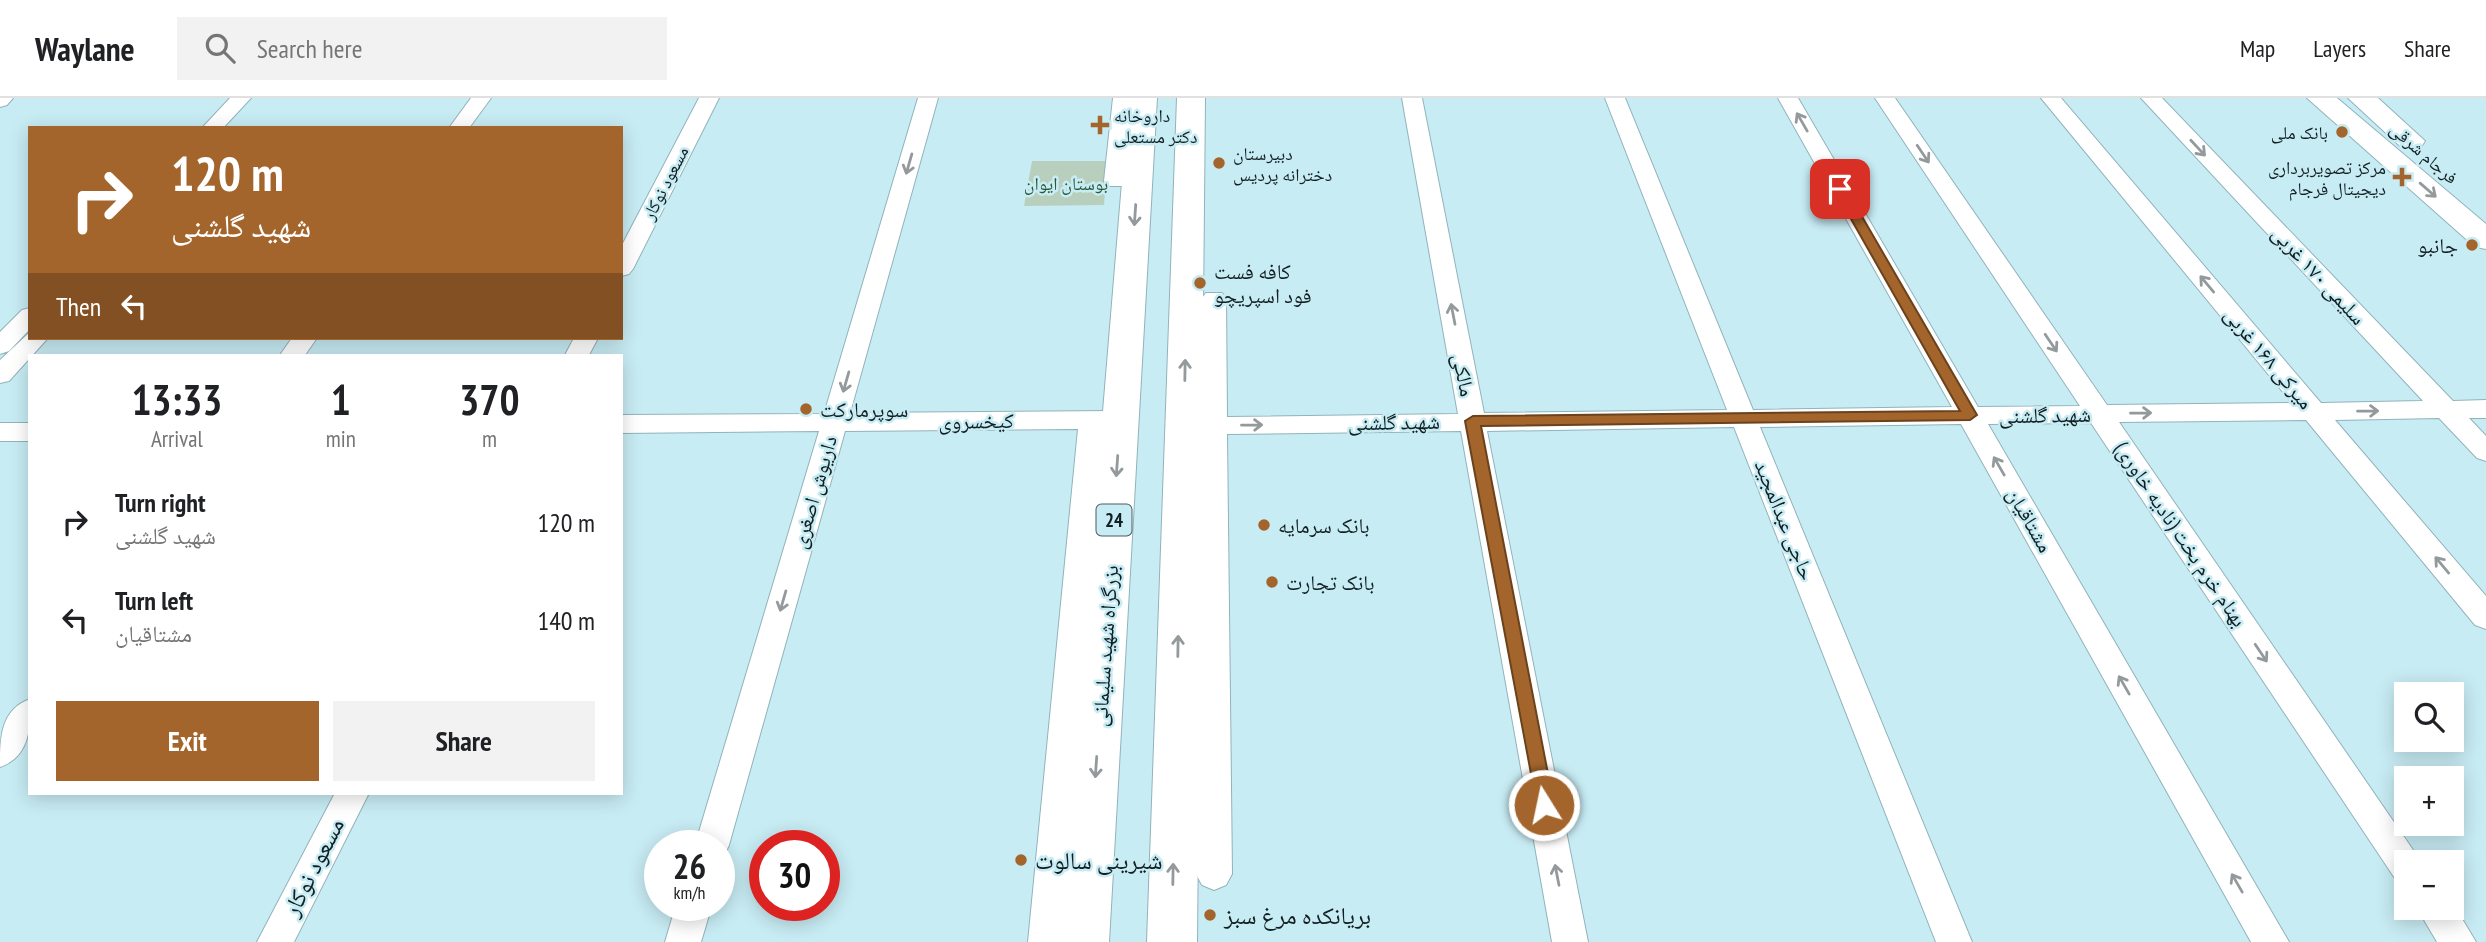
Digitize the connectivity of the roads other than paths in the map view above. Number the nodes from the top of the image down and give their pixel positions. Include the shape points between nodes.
1 (241, 98) edge
2 (264, 98) edge
3 (481, 98) edge
4 (709, 98) edge
5 (928, 98) edge
6 (1123, 98) edge
7 (1143, 98) edge
8 (1191, 98) edge
9 (1412, 98) edge
10 (1615, 98) edge
11 (1788, 98) edge
12 (1885, 98) edge
13 (2051, 98) edge
14 (2151, 98) edge
15 (2321, 98) edge
16 (2362, 98) edge
17 (214, 126) edge
18 (237, 126) edge
19 (460, 126) edge
20 (1115, 181) dead end
21 (2486, 207) edge
22 (2486, 240) edge
23 (623, 265) edge
24 (1214, 298) dead end
25 (28, 317) edge
26 (34, 340) edge
27 (303, 340) edge
28 (0, 346) edge
29 (293, 354) edge
30 (0, 375) edge
31 (2486, 409) edge
32 (2446, 410) junction
33 (2314, 411) junction
34 (2099, 414) junction
35 (1970, 415) junction
36 (1744, 418) junction
37 (1106, 420) junction
38 (1473, 421) junction
39 (834, 422) junction
40 (623, 424) edge
41 (1198, 426) junction
42 (0, 432) edge
43 (28, 432) edge
44 (2486, 452) edge
45 (2486, 617) edge
46 (28, 715) edge
47 (0, 753) edge
48 (351, 795) edge
49 (716, 830) edge
50 (2395, 850) edge
51 (1214, 874) dead end
52 (2443, 920) edge
53 (690, 921) edge
54 (275, 942) edge
55 (684, 942) edge
56 (1046, 942) edge
57 (1084, 942) edge
58 (1172, 942) edge
59 (1570, 942) edge
60 (1954, 942) edge
61 (2271, 942) edge
62 (2458, 942) edge

1 - 17 street
2 - 18 street
3 - 19 street
4 - 23 street, مسعود نوکار
5 -> 39 street, داریوش اصغری
6 - 20 street
7 -> 37 main road, بزرگراه شهید سلیمانی / 24
41 -> 8 main road
38 -> 9 street, مالکی
10 - 36 street, حاجی عبدالمجید
35 -> 11 street, مشتاقیان
12 -> 34 street, بهنام خرم بخت (نادیه خاوری)
33 -> 13 street, میرکی ۱۶۸ غربی
14 -> 32 street, سلیمی ۱۷۰ غربی
15 -> 22 main road, فرجام شرقی
16 - 21 main road, فرجام شرقی
24 - 41 street
25 - 28 street
26 - 30 street
27 - 29 street
31 - 32 street, شهید گلشنی
33 -> 32 street, شهید گلشنی
32 - 44 street, سلیمی ۱۷۰ غربی
34 -> 33 street, شهید گلشنی
45 -> 33 street, میرکی ۱۶۸ غربی
34 - 35 street, شهید گلشنی
34 -> 50 street, بهنام خرم بخت (نادیه خاوری)
35 - 36 street, شهید گلشنی
61 -> 35 street, مشتاقیان
36 - 38 street, شهید گلشنی
36 - 60 street, حاجی عبدالمجید
37 - 39 street, کیخسروی
37 - 56 street
37 -> 57 main road, بزرگراه شهید سلیمانی / 24
41 -> 38 street, شهید گلشنی
59 -> 38 street, مالکی
39 - 40 street, کیخسروی
39 -> 49 street, داریوش اصغری
41 - 51 street
58 -> 41 main road
42 - 43 street
46 - 47 street
48 - 54 street, مسعود نوکار
52 - 62 street
53 - 55 street

